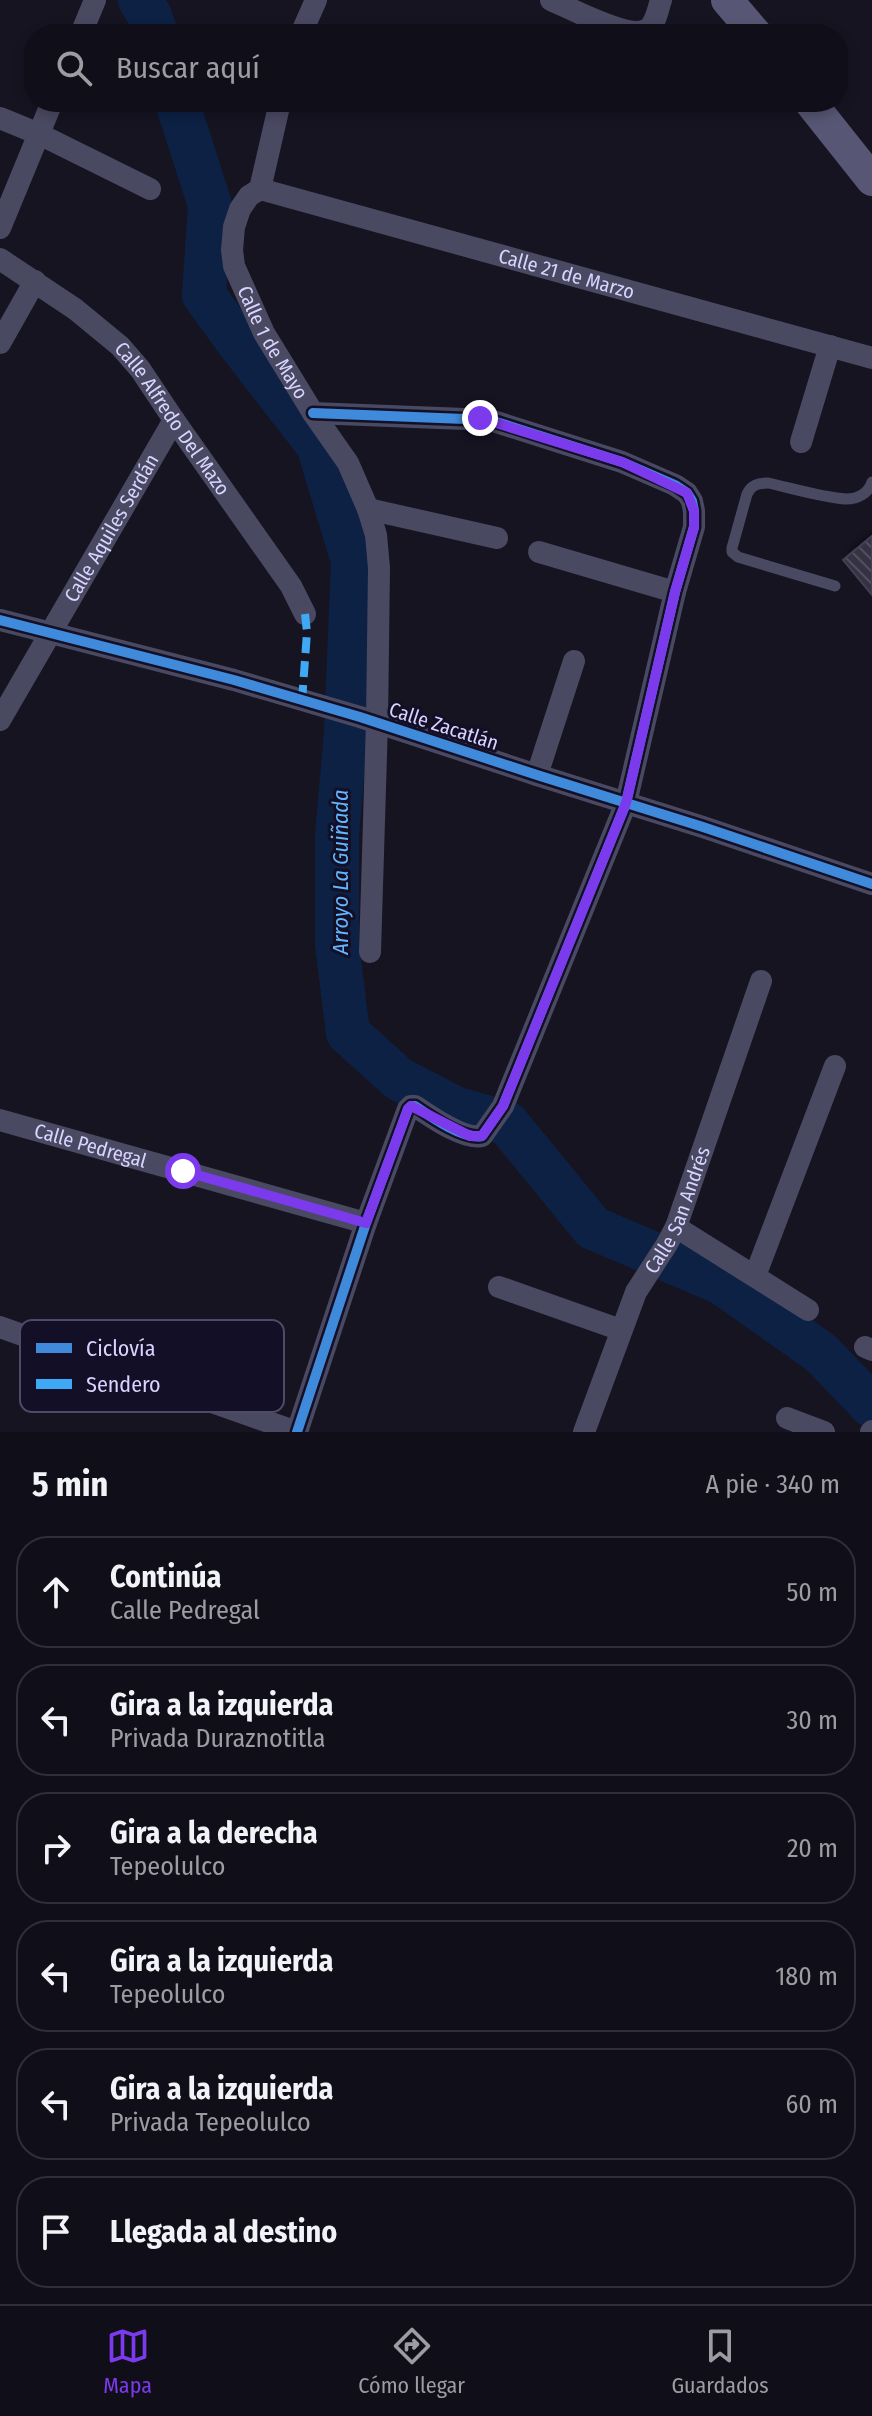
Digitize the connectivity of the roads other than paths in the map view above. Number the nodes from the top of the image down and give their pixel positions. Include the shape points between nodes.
1 (95, 0) edge
2 (316, 0) edge
3 (551, 0) edge
4 (661, 0) edge
5 (727, 0) edge
6 (85, 24) edge
7 (305, 24) edge
8 (608, 24) edge
9 (653, 24) edge
10 (747, 24) edge
11 (48, 112) edge
12 (278, 112) edge
13 (818, 112) edge
14 (0, 118) edge
15 (39, 134) junction
16 (872, 180) edge
17 (150, 189) dead end
18 (260, 189) junction
19 (0, 228) edge
20 (0, 259) edge
21 (35, 281) junction
22 (0, 343) edge
23 (830, 346) junction
24 (872, 358) edge
25 (313, 413) junction
26 (174, 420) junction
27 (801, 442) dead end
28 (872, 482) edge
29 (368, 509) junction
30 (497, 538) dead end
31 (539, 552) dead end
32 (835, 586) dead end
33 (675, 592) junction
34 (305, 614) dead end
35 (0, 620) edge
36 (51, 633) junction
37 (574, 661) dead end
38 (0, 720) edge
39 (369, 720) junction
40 (537, 775) junction
41 (626, 803) junction
42 (872, 884) edge
43 (370, 952) dead end
44 (761, 981) dead end
45 (835, 1066) dead end
46 (0, 1120) edge
47 (366, 1223) junction
48 (672, 1236) junction
49 (755, 1276) junction
50 (499, 1287) dead end
51 (808, 1310) dead end
52 (0, 1327) edge
53 (621, 1330) junction
54 (20, 1334) edge
55 (240, 1412) edge
56 (787, 1418) dead end
57 (297, 1432) edge
58 (584, 1432) edge
59 (824, 1432) edge

1 - 6 street
2 - 7 street
3 - 8 street
4 - 9 street
5 - 10 main road
11 - 15 street
12 - 18 street, Calle 1 de Mayo
13 - 16 main road
14 - 15 street
15 - 17 street
15 - 19 street
18 - 23 street, Calle 21 de Marzo
18 - 25 street, Calle 1 de Mayo via 240,209 234,227 234,266 264,333
20 - 21 street, Calle Alfredo Del Mazo
21 - 22 street
21 - 26 street, Calle Alfredo Del Mazo via 120,346
23 - 24 street, Calle 21 de Marzo
23 - 27 street
25 - 29 street, Calle 1 de Mayo via 348,463
25 - 33 street via 490,420 622,462 675,485 687,493 694,511
26 - 34 street, Calle Alfredo Del Mazo via 291,586
26 - 36 street, Calle Aquiles Serdán
28 - 32 lane via 863,494 845,499 768,483 749,488 734,554
29 - 30 street
29 - 39 street, Calle 1 de Mayo via 379,568
31 - 33 street
33 - 41 street
35 - 36 street, Calle Zacatlán
36 - 38 street, Calle Aquiles Serdán
36 - 39 street, Calle Zacatlán
37 - 40 street
39 - 40 street, Calle Zacatlán
39 - 43 street, Calle 1 de Mayo
40 - 41 street, Calle Zacatlán
41 - 42 street, Calle Zacatlán
41 - 47 street via 503,1106 482,1136 458,1131 411,1106
44 - 48 street, Calle San Andrés
45 - 49 street
46 - 47 street, Calle Pedregal
47 - 57 street
48 - 49 street
48 - 53 street, Calle San Andrés via 643,1278
49 - 51 street
50 - 53 street
52 - 54 street
53 - 58 street, Calle San Andrés
55 - 57 street
56 - 59 street

